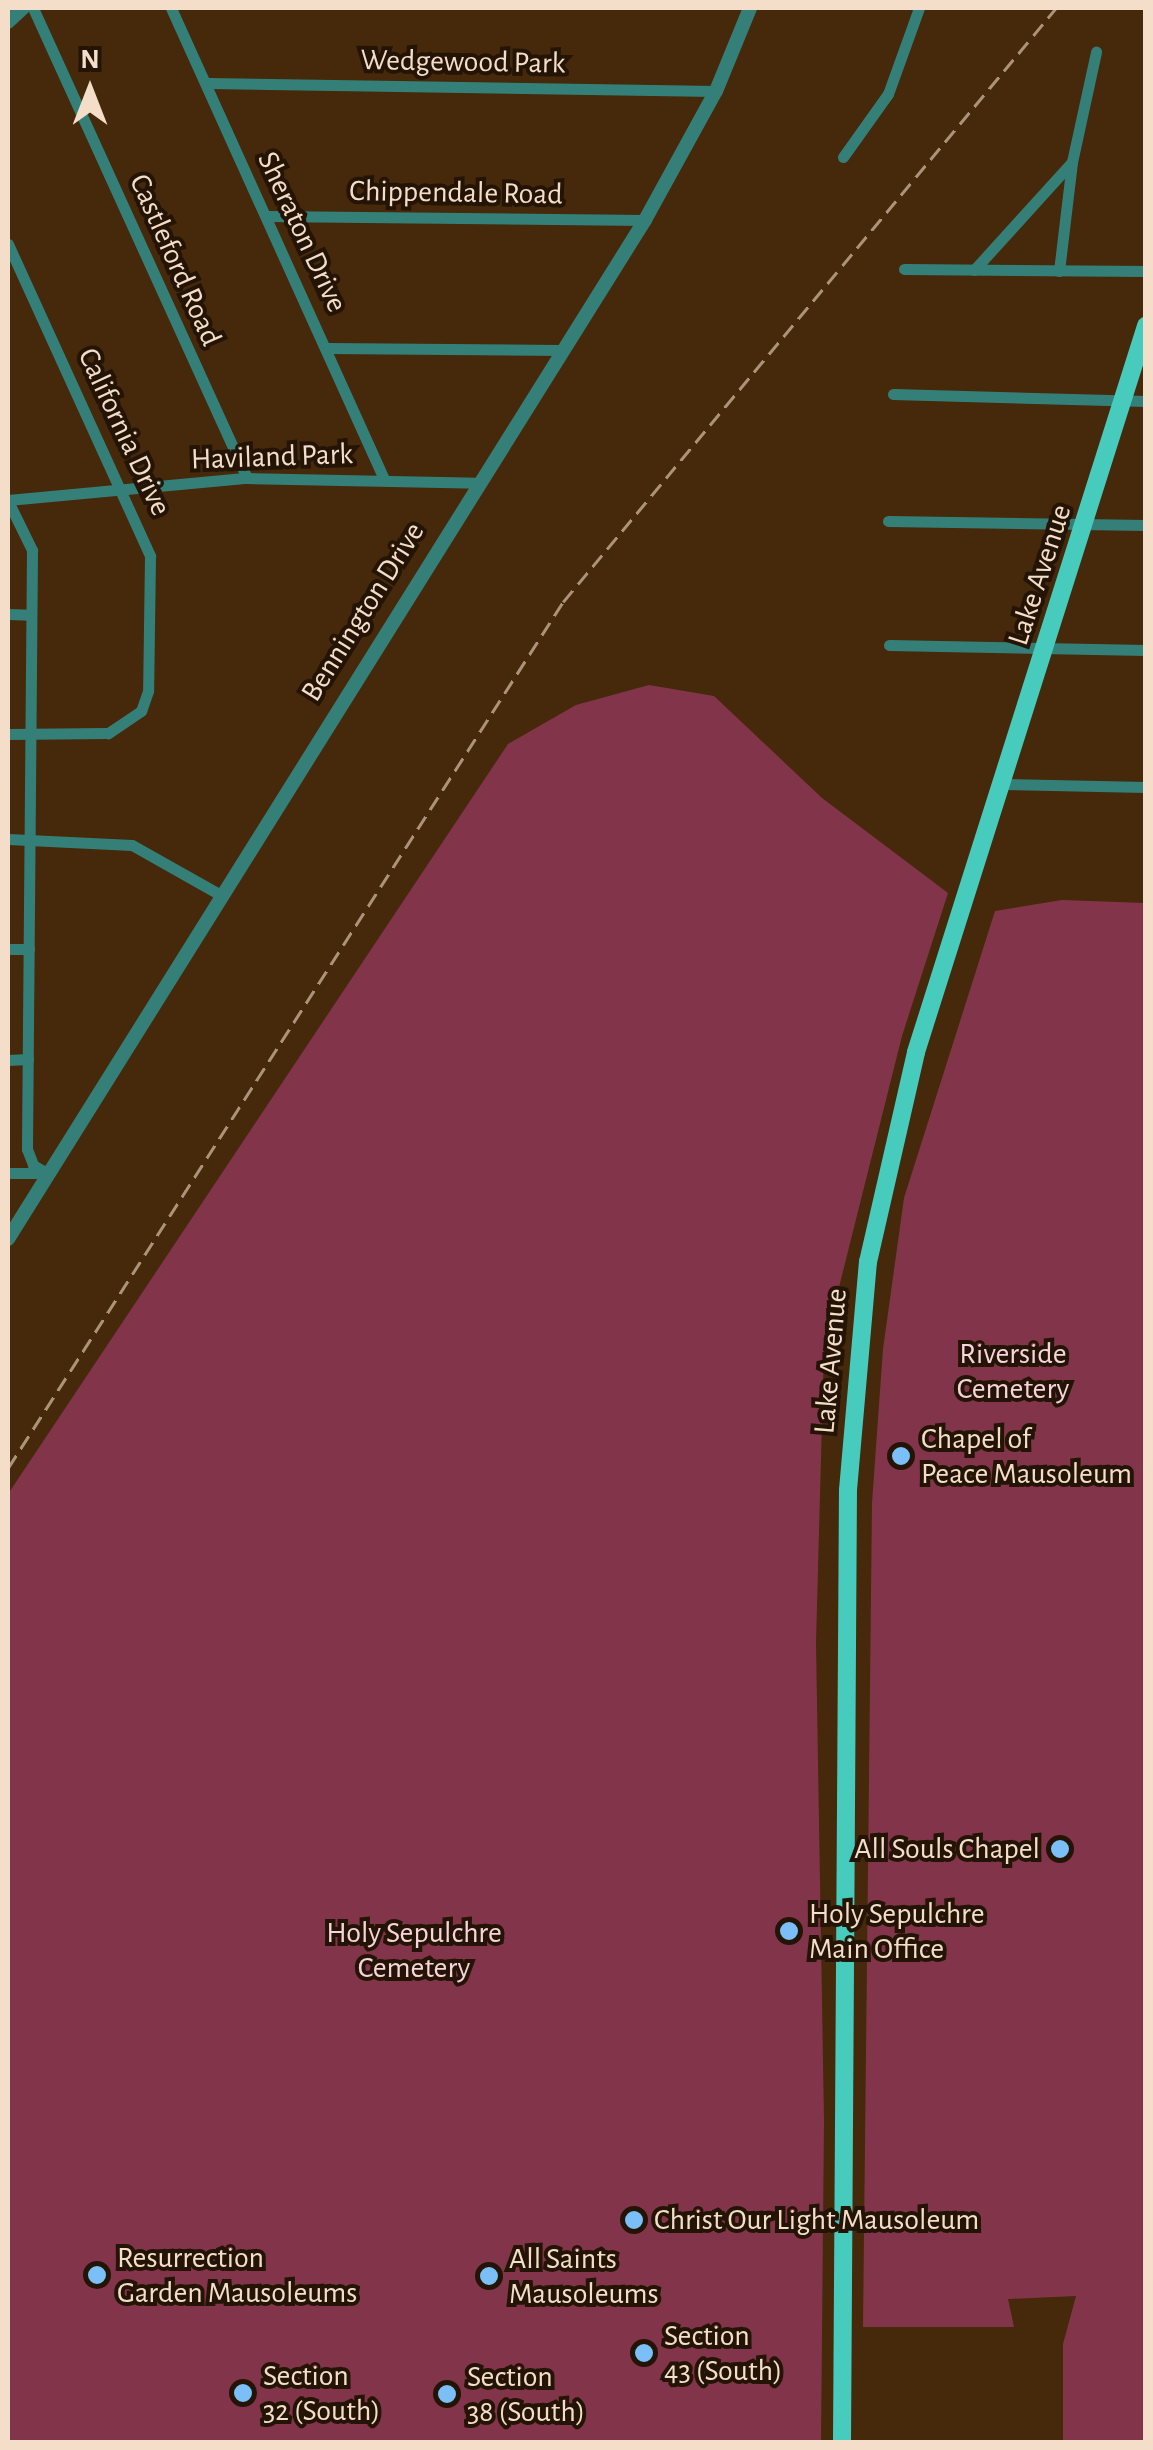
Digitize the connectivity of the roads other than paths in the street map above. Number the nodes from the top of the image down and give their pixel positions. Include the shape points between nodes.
1 (23, 8) edge
2 (33, 8) edge
3 (171, 8) edge
4 (750, 8) edge
5 (919, 8) edge
6 (8, 22) edge
7 (1096, 52) dead end
8 (209, 83) junction
9 (716, 91) junction
10 (843, 157) dead end
11 (1072, 162) junction
12 (266, 216) junction
13 (645, 220) junction
14 (8, 244) edge
15 (904, 269) dead end
16 (974, 270) junction
17 (1059, 271) junction
18 (1146, 271) edge
19 (1146, 326) edge
20 (327, 348) junction
21 (561, 350) junction
22 (893, 394) dead end
23 (1123, 400) junction
24 (1146, 400) edge
25 (247, 478) junction
26 (384, 480) junction
27 (478, 482) junction
28 (124, 490) junction
29 (8, 501) edge
30 (888, 521) dead end
31 (1085, 524) junction
32 (1146, 525) edge
33 (8, 614) edge
34 (31, 614) junction
35 (889, 645) dead end
36 (1045, 648) junction
37 (1146, 650) edge
38 (8, 734) edge
39 (30, 734) junction
40 (1003, 784) junction
41 (1146, 787) edge
42 (8, 839) edge
43 (30, 839) junction
44 (219, 894) junction
45 (8, 949) edge
46 (29, 949) junction
47 (28, 1059) junction
48 (8, 1060) edge
49 (8, 1173) edge
50 (47, 1173) junction
51 (8, 1238) edge
52 (842, 2442) edge

1 - 6 street
2 - 25 street, Castleford Road
3 - 8 street, Sheraton Drive
4 - 9 street, Bennington Drive
5 - 10 street via 888,94
7 - 11 street
8 - 9 street, Wedgewood Park
8 - 12 street, Sheraton Drive
9 - 13 street, Bennington Drive
11 - 16 street
11 - 17 street
12 - 13 street, Chippendale Road
12 - 20 street, Sheraton Drive
13 - 21 street, Bennington Drive
14 - 28 street, California Drive
15 - 16 street
16 - 17 street
17 - 18 street
19 - 23 main road, Lake Avenue
20 - 21 street
20 - 26 street, Sheraton Drive
21 - 27 street, Bennington Drive
22 - 23 street
23 - 24 street
23 - 31 main road, Lake Avenue
25 - 26 street, Haviland Park
25 - 28 street, Haviland Park
26 - 27 street, Haviland Park
27 - 44 street, Bennington Drive
28 - 29 street, Haviland Park
28 - 39 street, California Drive via 150,546 146,702 127,726 108,733
29 - 34 street via 32,550
30 - 31 street
31 - 32 street
31 - 36 main road, Lake Avenue
33 - 34 street
34 - 39 street
35 - 36 street
36 - 37 street
36 - 40 main road, Lake Avenue
38 - 39 street, California Drive
39 - 43 street
40 - 41 street
40 - 52 main road, Lake Avenue via 906,1088 859,1333 848,1490
42 - 43 street
43 - 44 street via 132,845
43 - 46 street
44 - 50 street, Bennington Drive
45 - 46 street
46 - 47 street
47 - 48 street
47 - 50 street via 28,1156
49 - 50 street
50 - 51 street, Bennington Drive

